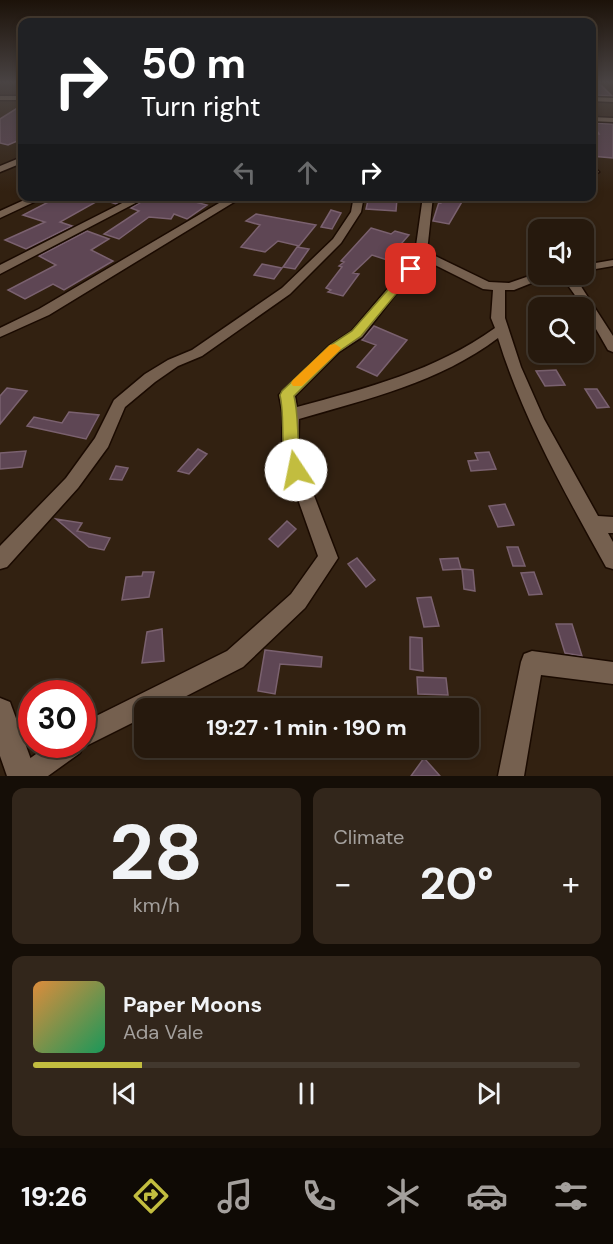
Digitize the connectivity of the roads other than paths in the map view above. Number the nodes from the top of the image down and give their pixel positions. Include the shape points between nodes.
1 (596, 119) edge
2 (613, 120) edge
3 (18, 162) edge
4 (0, 170) edge
5 (31, 201) edge
6 (134, 201) edge
7 (231, 201) edge
8 (358, 201) edge
9 (427, 201) edge
10 (0, 215) edge
11 (421, 253) junction
12 (613, 263) edge
13 (594, 266) edge
14 (0, 270) edge
15 (528, 280) edge
16 (575, 285) edge
17 (499, 286) junction
18 (503, 328) junction
19 (0, 333) edge
20 (613, 346) edge
21 (291, 415) junction
22 (592, 524) junction
23 (613, 525) edge
24 (0, 560) edge
25 (613, 560) edge
26 (613, 673) edge
27 (0, 715) edge
28 (96, 729) edge
29 (51, 758) edge
30 (22, 776) edge
31 (27, 776) edge
32 (511, 776) edge

1 - 2 street
3 - 4 street
5 - 10 street
6 - 14 street
7 - 19 street via 44,312
8 - 24 street via 356,212 338,241 286,291 197,353 150,378 119,404 102,442 72,483
9 - 11 street
11 - 17 street via 487,286
11 - 21 street via 357,334 334,349 287,395
12 - 13 street
15 - 17 street
16 - 20 street
17 - 18 street via 498,318
18 - 21 street via 485,343 424,375
18 - 22 street via 536,419
21 - 28 street via 290,454 328,558 298,601 236,659
22 - 23 street
22 - 25 street
26 - 32 street via 532,662
27 - 30 street
29 - 31 street

